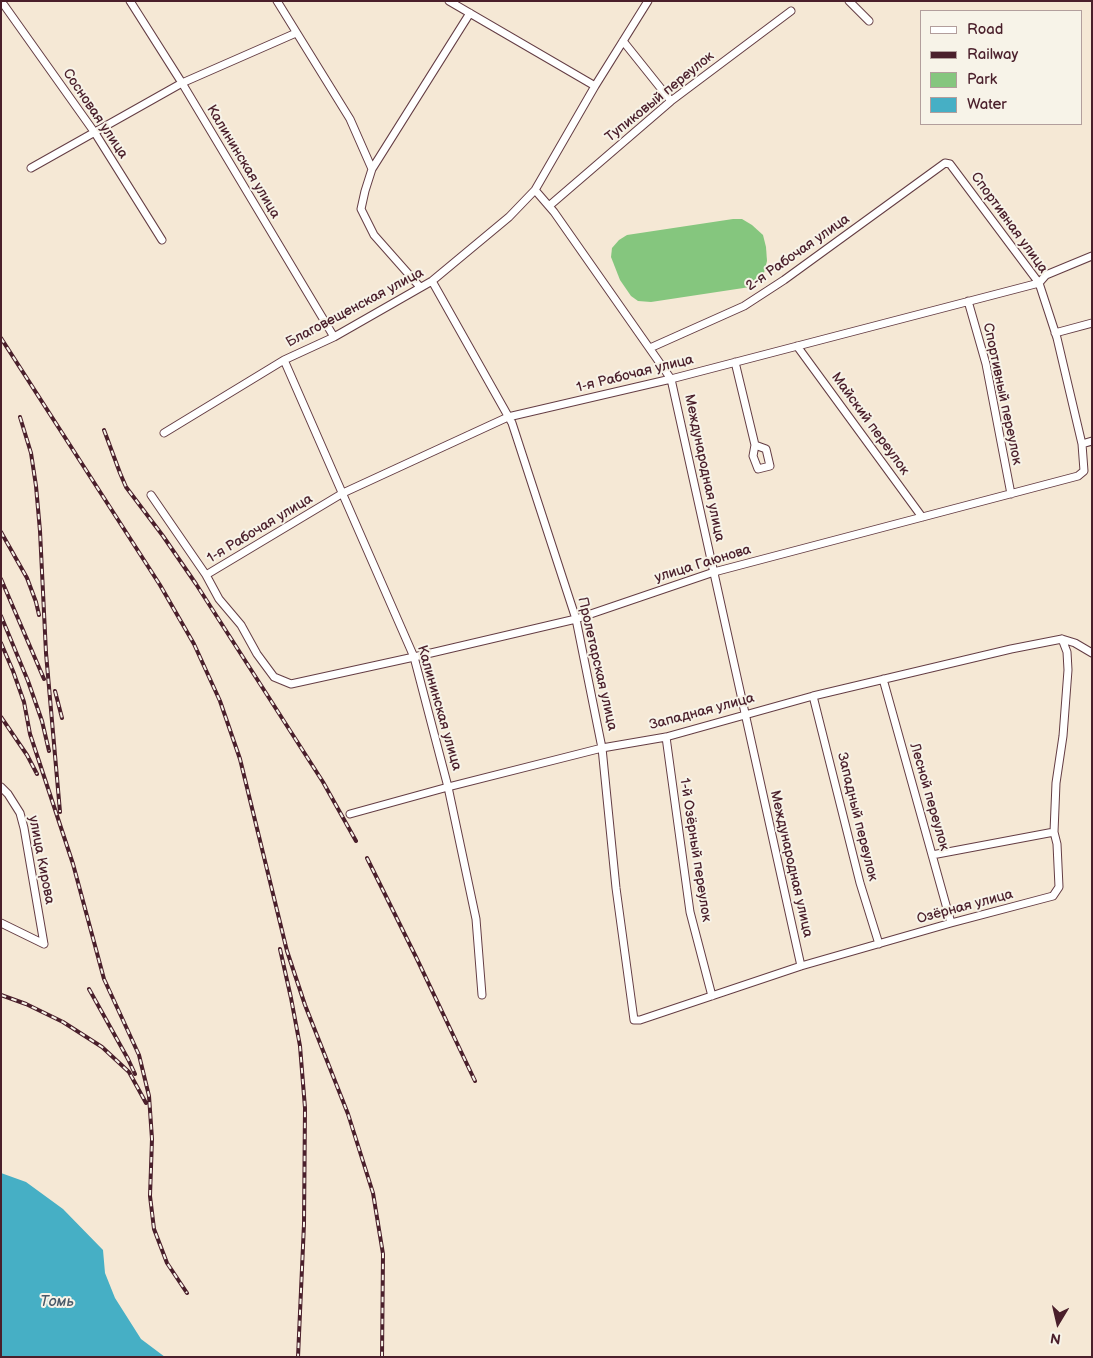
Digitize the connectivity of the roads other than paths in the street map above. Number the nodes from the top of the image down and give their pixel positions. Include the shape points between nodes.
1 (130, 1) edge
2 (277, 1) edge
3 (449, 1) edge
4 (648, 1) edge
5 (849, 1) edge
6 (4, 6) dead end
7 (791, 11) dead end
8 (470, 13) junction
9 (869, 22) dead end
10 (296, 33) junction
11 (623, 41) junction
12 (182, 83) junction
13 (595, 86) junction
14 (671, 102) junction
15 (95, 133) junction
16 (950, 164) joint
17 (31, 168) dead end
18 (372, 169) junction
19 (536, 190) junction
20 (549, 206) junction
21 (162, 240) dead end
22 (1092, 256) edge
23 (432, 282) junction
24 (1039, 283) junction
25 (420, 287) junction
26 (968, 301) junction
27 (1092, 323) edge
28 (1055, 333) junction
29 (334, 337) junction
30 (797, 346) junction
31 (650, 348) junction
32 (284, 360) junction
33 (735, 362) junction
34 (671, 379) junction
35 (508, 417) junction
36 (164, 433) dead end
37 (1092, 440) edge
38 (1082, 444) junction
39 (755, 445) dead end
40 (343, 493) junction
41 (1011, 494) junction
42 (151, 495) dead end
43 (922, 517) junction
44 (714, 572) junction
45 (206, 575) junction
46 (576, 619) junction
47 (1062, 639) junction
48 (1092, 653) edge
49 (414, 657) junction
50 (883, 679) junction
51 (814, 696) junction
52 (744, 714) junction
53 (666, 737) junction
54 (602, 748) junction
55 (1, 787) edge
56 (448, 787) junction
57 (350, 814) dead end
58 (1054, 832) junction
59 (932, 855) junction
60 (951, 922) junction
61 (1, 924) edge
62 (879, 944) junction
63 (801, 966) junction
64 (482, 995) dead end
65 (712, 996) junction
66 (634, 1020) joint

1 - 12 street, Калининская улица
2 - 10 street
3 - 8 street
4 - 11 street, Благовещенская улица
5 - 9 street
6 - 15 street, Сосновая улица
7 - 14 street, Тупиковый переулок
8 - 13 street
8 - 18 street
10 - 12 street
10 - 18 street via 350,119
11 - 13 street, Благовещенская улица
11 - 14 street
12 - 15 street
12 - 29 street, Калининская улица
13 - 19 street, Благовещенская улица
14 - 20 street, Тупиковый переулок
15 - 17 street
15 - 21 street, Сосновая улица
16 - 24 street, Спортивная улица
16 - 31 street, 2-я Рабочая улица via 945,163 744,306
18 - 25 street via 361,209 374,235
19 - 20 street, Международная улица
19 - 23 street, Благовещенская улица
20 - 31 street, Международная улица
22 - 24 street, 1-я Рабочая улица via 1046,275
23 - 25 street, Благовещенская улица
23 - 35 street, Пролетарская улица
24 - 26 street, 1-я Рабочая улица
24 - 28 street, Спортивная улица
25 - 29 street, Благовещенская улица
26 - 30 street, 1-я Рабочая улица
26 - 41 street, Спортивный переулок via 986,364
27 - 28 street
28 - 38 street, Спортивная улица
29 - 32 street, Благовещенская улица
30 - 33 street, 1-я Рабочая улица
30 - 43 street, Майский переулок
31 - 34 street, Международная улица
32 - 36 street, Благовещенская улица
32 - 40 street, Калининская улица
33 - 34 street, 1-я Рабочая улица
33 - 39 street
34 - 35 street, 1-я Рабочая улица
34 - 44 street, Международная улица
35 - 40 street, 1-я Рабочая улица
35 - 46 street, Пролетарская улица
37 - 38 street
38 - 41 street, улица Гаюнова via 1084,471 1078,476
40 - 45 street, 1-я Рабочая улица
40 - 49 street, Калининская улица
41 - 43 street, улица Гаюнова
42 - 45 street
43 - 44 street, улица Гаюнова
44 - 46 street, улица Гаюнова
44 - 52 street, Международная улица
45 - 49 street, улица Гаюнова via 274,678 291,684
46 - 49 street, улица Гаюнова
46 - 54 street, Пролетарская улица
47 - 48 street
47 - 50 street, Западная улица
47 - 58 street, Озёрная улица via 1067,652 1067,696 1056,783
49 - 56 street, Калининская улица
50 - 51 street, Западная улица
50 - 59 street, Лесной переулок
51 - 52 street, Западная улица
51 - 62 street, Западный переулок via 860,883
52 - 53 street, Западная улица
52 - 63 street, Международная улица
53 - 54 street, Западная улица
53 - 65 street, 1-й Озёрный переулок via 688,902
54 - 56 street, Западная улица
54 - 66 street, Пролетарская улица
55 - 61 street, улица Кирова via 20,813 44,944
56 - 57 street, Западная улица
56 - 64 street, Калининская улица via 476,919
58 - 59 street
58 - 60 street, Озёрная улица via 1058,887 1053,896
59 - 60 street, Лесной переулок
60 - 62 street, Озёрная улица
62 - 63 street, Озёрная улица
63 - 65 street, Озёрная улица
65 - 66 street, Озёрная улица

